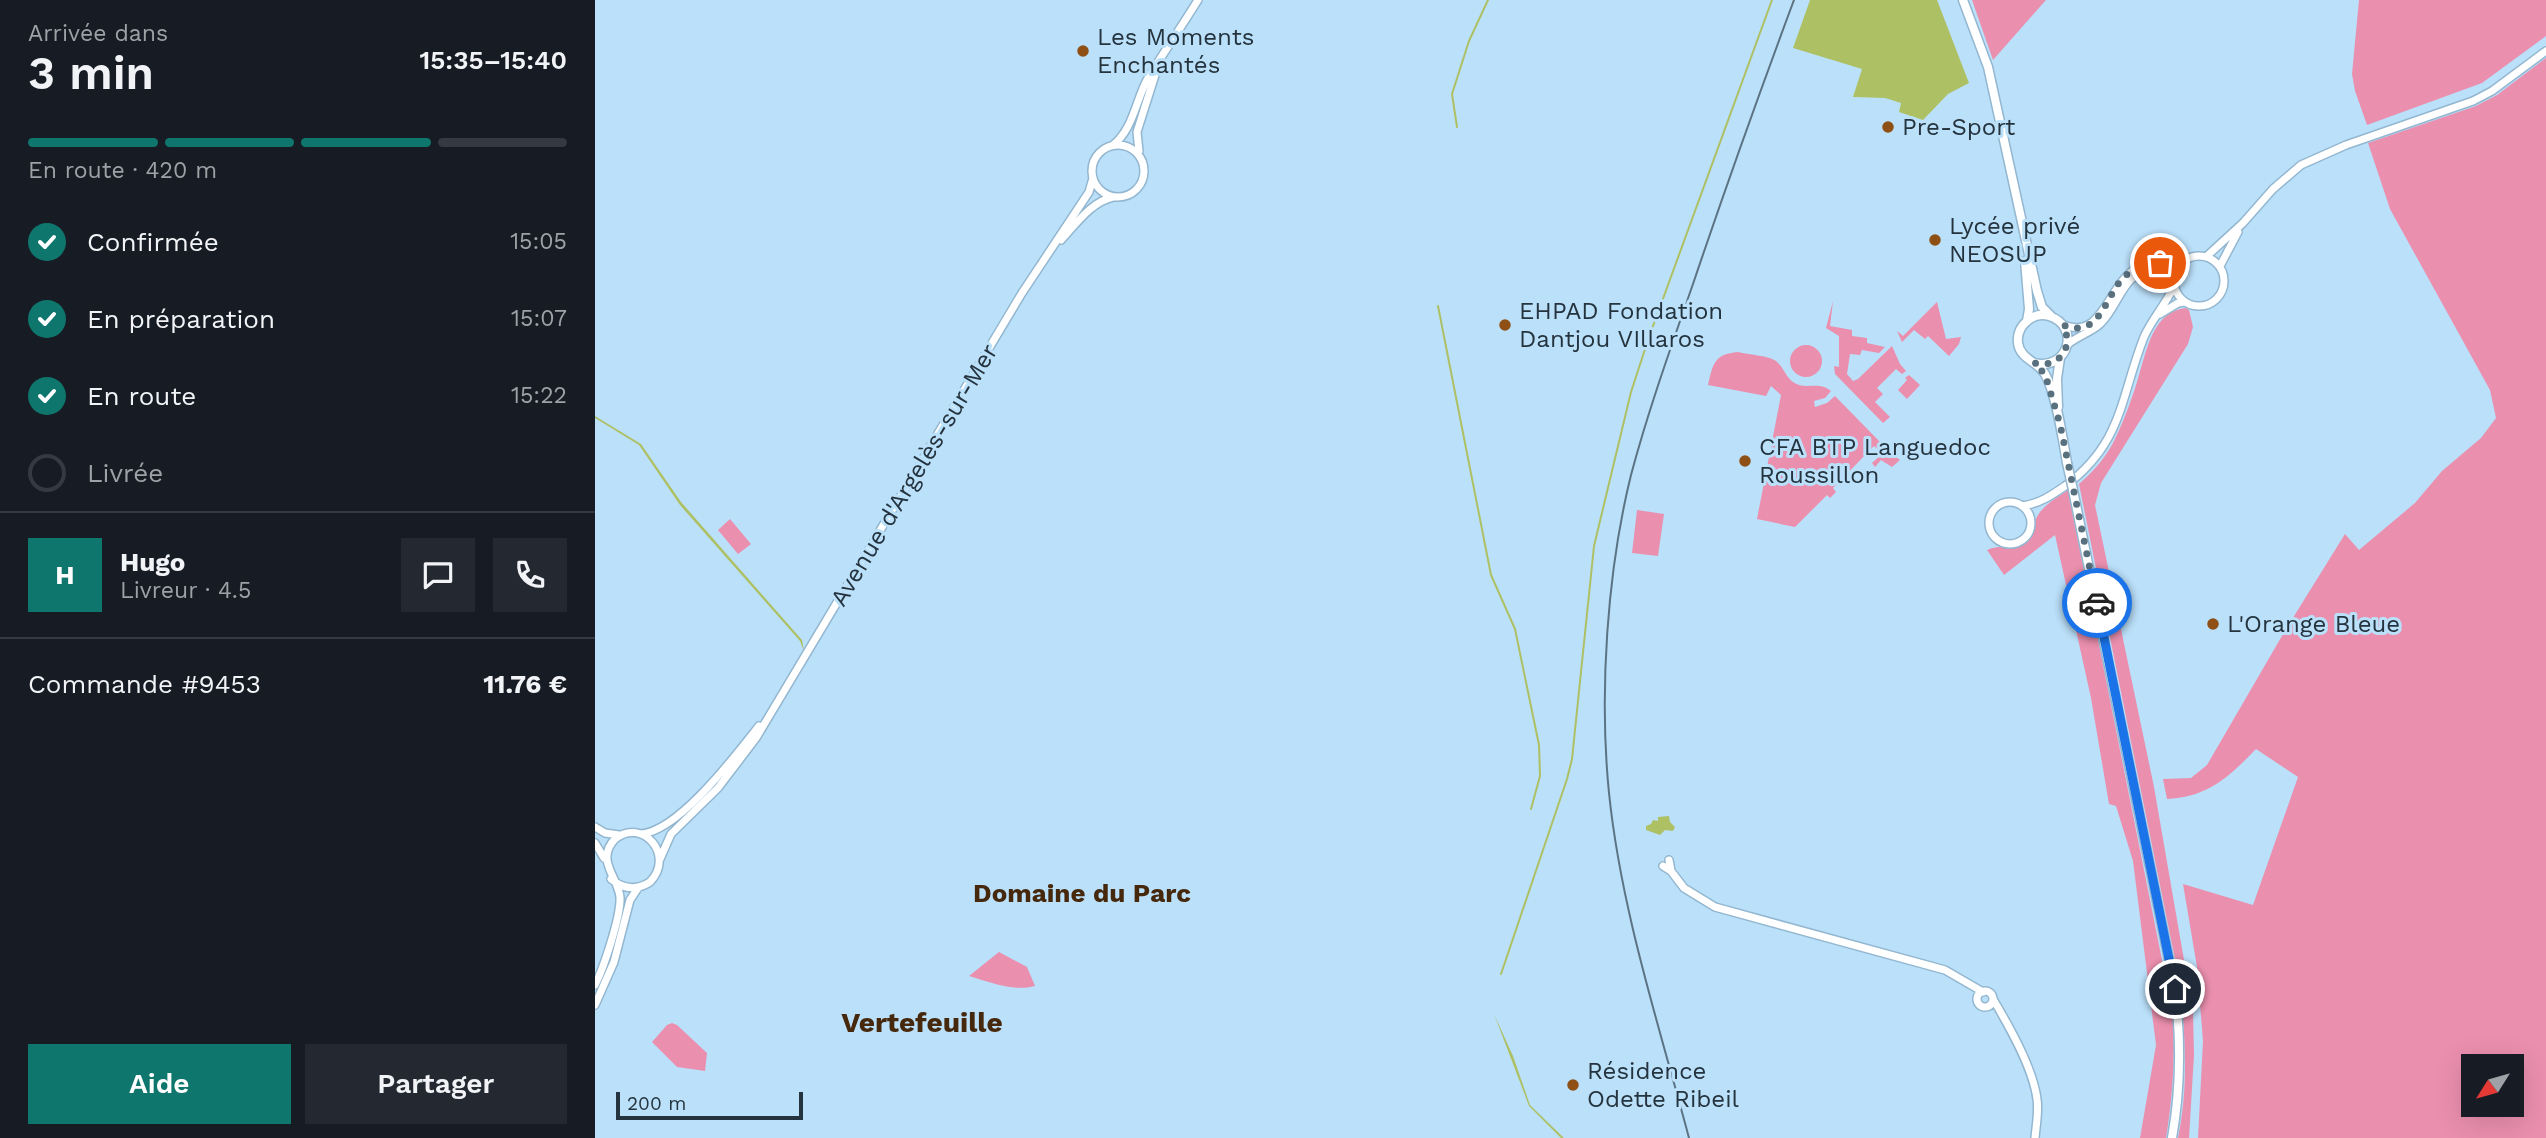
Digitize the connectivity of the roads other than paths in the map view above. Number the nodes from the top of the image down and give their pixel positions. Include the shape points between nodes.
1 (1198, 0) edge
2 (1957, 0) edge
3 (1963, 0) edge
4 (2546, 51) edge
5 (1158, 65) junction
6 (1113, 145) junction
7 (1140, 155) junction
8 (1093, 178) junction
9 (1114, 197) junction
10 (2243, 223) junction
11 (1052, 249) junction
12 (2207, 256) junction
13 (2178, 265) junction
14 (2220, 266) junction
15 (2174, 284) junction
16 (2185, 302) junction
17 (2052, 317) junction
18 (2027, 321) junction
19 (2152, 322) junction
20 (2063, 325) junction
21 (2067, 345) junction
22 (2060, 358) junction
23 (2034, 363) junction
24 (2060, 424) junction
25 (2043, 500) junction
26 (2022, 506) junction
27 (2030, 520) junction
28 (778, 701) junction
29 (595, 827) edge
30 (640, 834) junction
31 (620, 835) junction
32 (595, 844) edge
33 (604, 859) junction
34 (660, 859) junction
35 (1666, 863) dead end
36 (611, 879) junction
37 (638, 888) junction
38 (595, 985) edge
39 (1981, 995) junction
40 (1990, 1003) junction
41 (595, 1005) edge
42 (2035, 1138) edge
43 (2172, 1138) edge

1 - 5 main road
2 - 18 main road via 1983,67 1995,116 2026,269
3 - 17 main road via 1988,67 2037,291 2042,307
4 - 10 main road via 2473,101 2315,157 2281,180
5 - 6 main road via 1121,139
5 - 7 main road via 1137,132
6 - 7 main road via 1125,145
6 - 8 main road via 1096,156
7 - 9 main road via 1145,172 1140,187
8 - 9 main road via 1101,191
8 - 11 main road, Avenue d'Argelès-sur-Mer via 1089,192
9 - 11 main road, Avenue d'Argelès-sur-Mer via 1089,210
10 - 12 main road
10 - 14 main road
11 - 28 main road, Avenue d'Argelès-sur-Mer
12 - 13 main road via 2191,256
12 - 14 main road
13 - 15 main road
13 - 20 main road via 2147,264 2133,270 2116,287 2096,320 2078,328
14 - 16 main road via 2224,281 2216,299 2200,306
15 - 16 main road
15 - 19 main road
15 - 21 main road via 2157,270 2139,273 2129,280 2099,324
16 - 19 main road via 2165,309
17 - 18 main road via 2039,315
17 - 20 main road
18 - 23 main road via 2018,344
19 - 25 main road via 2102,451 2083,472
20 - 21 main road
21 - 22 main road
22 - 23 main road via 2047,365
22 - 24 main road
23 - 24 main road via 2045,374
24 - 43 main road, bridge via 2175,989 2180,1068
25 - 26 main road
25 - 27 main road
26 - 27 main road
26 - 27 main road via 2007,502 1996,508 1989,522 1993,536 2005,544 2018,542 2028,533
28 - 30 main road, Avenue d'Argelès-sur-Mer via 685,810 650,833
28 - 34 main road, Avenue d'Argelès-sur-Mer via 732,770 671,834
29 - 31 main road
30 - 31 main road
30 - 34 main road via 654,843
31 - 33 main road via 607,848
32 - 33 main road
33 - 36 main road
34 - 37 main road via 654,878
35 - 39 main road via 1684,888 1715,907 1945,970
36 - 37 main road via 623,887
36 - 38 main road via 620,899
37 - 41 main road
39 - 40 main road via 1990,993
39 - 40 main road via 1980,1005
40 - 42 main road via 2016,1039 2034,1085 2038,1109

